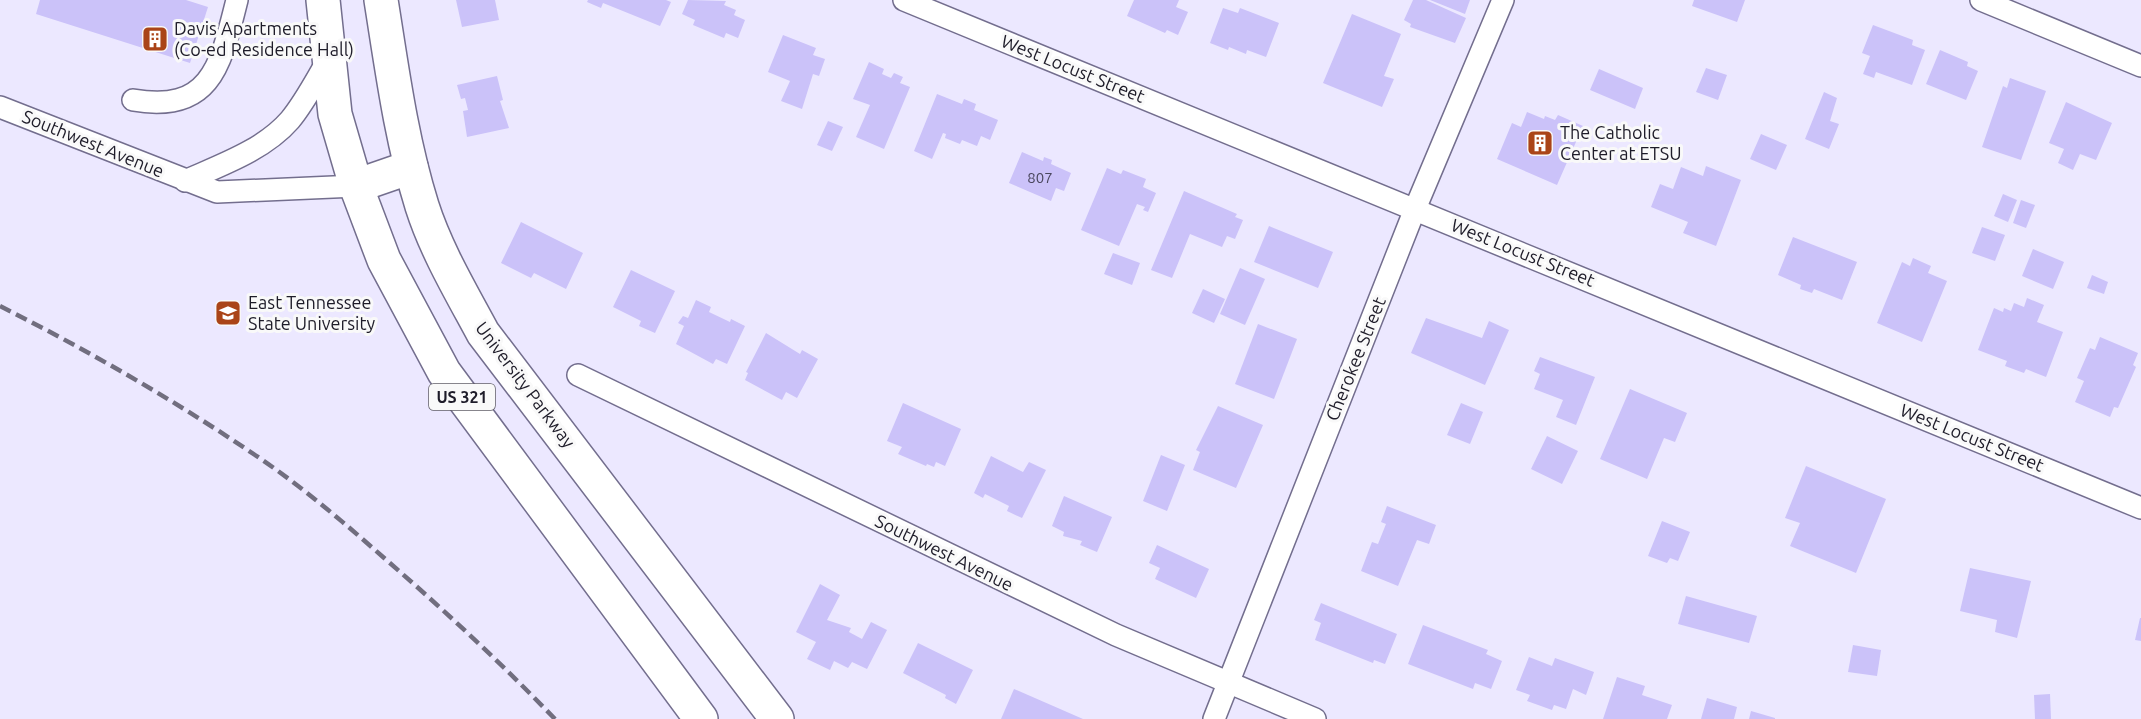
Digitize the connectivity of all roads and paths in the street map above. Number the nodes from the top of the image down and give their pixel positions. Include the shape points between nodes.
1 (237, 0) edge
2 (323, 0) edge
3 (381, 0) edge
4 (904, 0) edge
5 (1503, 0) edge
6 (1980, 0) edge
7 (328, 60) junction
8 (2141, 66) edge
9 (133, 100) dead end
10 (0, 107) edge
11 (411, 167) junction
12 (185, 181) junction
13 (356, 186) junction
14 (1415, 209) junction
15 (578, 375) dead end
16 (2141, 508) edge
17 (1229, 684) junction
18 (701, 719) edge
19 (777, 719) edge
20 (1214, 719) edge
21 (1315, 719) edge

1 - 9 street via 216,68 198,93 178,100
2 - 7 highway, US 321
3 - 11 highway, University Parkway / US 321
4 - 14 street, West Locust Street
5 - 14 street, Cherokee Street
6 - 8 street
7 - 12 street, Southwest Avenue via 300,106 274,134 251,150
7 - 13 highway, US 321 via 335,114
10 - 12 street, Southwest Avenue
11 - 13 highway
11 - 19 highway, University Parkway / US 321 via 423,208 450,271 483,333
12 - 13 street, Southwest Avenue via 217,192
13 - 18 highway, US 321 via 384,260 444,372
14 - 16 street, West Locust Street
14 - 17 street, Cherokee Street
15 - 17 street, Southwest Avenue via 997,579
17 - 20 street, Cherokee Street
17 - 21 street, Southwest Avenue

